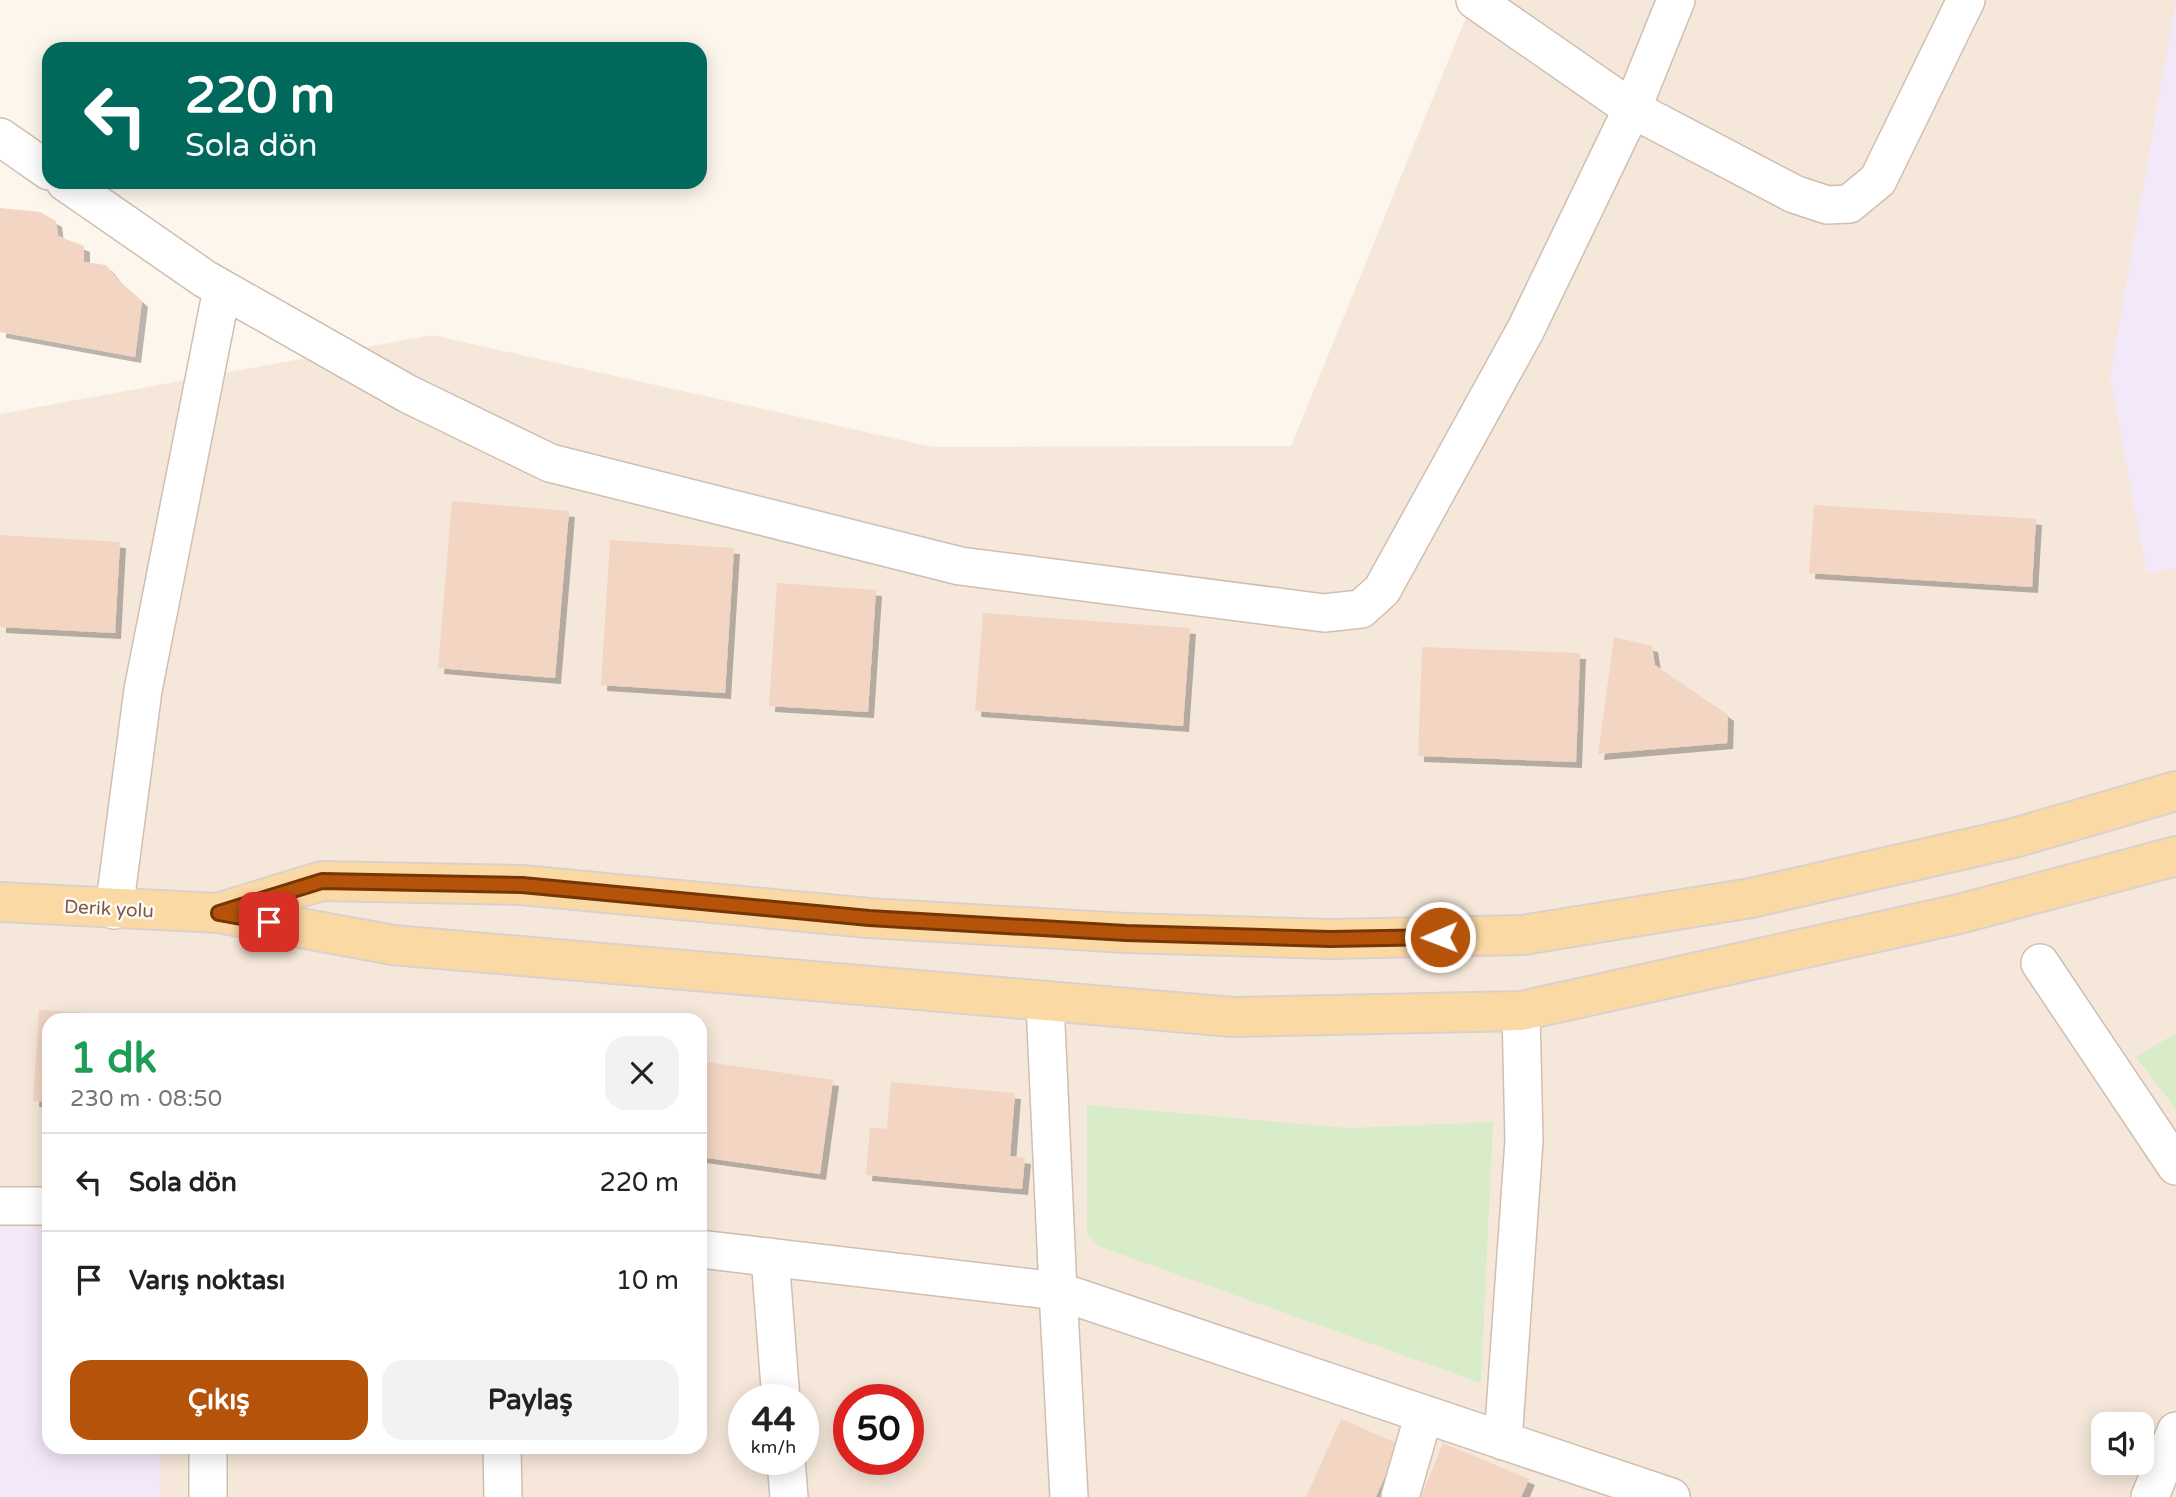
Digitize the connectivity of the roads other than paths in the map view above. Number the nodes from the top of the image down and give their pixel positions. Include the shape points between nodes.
1 (1475, 0) edge
2 (1676, 0) edge
3 (1966, 0) edge
4 (1632, 109) junction
5 (0, 137) edge
6 (42, 166) edge
7 (75, 189) edge
8 (222, 289) junction
9 (2176, 791) edge
10 (2176, 856) edge
11 (0, 902) edge
12 (114, 909) junction
13 (219, 913) junction
14 (2040, 963) dead end
15 (1045, 1002) junction
16 (1521, 1012) junction
17 (2176, 1166) edge
18 (0, 1206) edge
19 (42, 1206) edge
20 (707, 1250) edge
21 (770, 1257) junction
22 (1058, 1291) junction
23 (780, 1384) edge
24 (1424, 1414) junction
25 (2176, 1431) edge
26 (1503, 1440) junction
27 (208, 1454) edge
28 (502, 1454) edge
29 (787, 1475) edge
30 (208, 1497) edge
31 (503, 1497) edge
32 (789, 1497) edge
33 (1069, 1497) edge
34 (1400, 1497) edge
35 (1671, 1497) edge
36 (2151, 1497) edge

1 - 4 street
2 - 4 street
3 - 4 street via 1878,180 1849,204 1827,205 1794,194
4 - 8 street via 1526,329 1382,590 1361,609 1324,612 960,566 550,463 408,394
5 - 6 street
7 - 8 street
8 - 12 street via 143,690
9 - 13 main road via 2014,838 1751,898 1523,935 1330,939 1126,933 869,918 522,885 335,881
10 - 16 main road via 1959,914
11 - 12 main road, Derik yolu
12 - 13 main road, Derik yolu
13 - 15 main road via 393,945
14 - 17 street
15 - 16 main road via 1233,1017
15 - 22 street
16 - 26 street via 1524,1141
18 - 19 street
20 - 21 street
21 - 22 street
21 - 23 street
22 - 24 street
22 - 33 street
24 - 26 street
24 - 34 street
25 - 36 street
26 - 35 street
27 - 30 street
28 - 31 street
29 - 32 street

